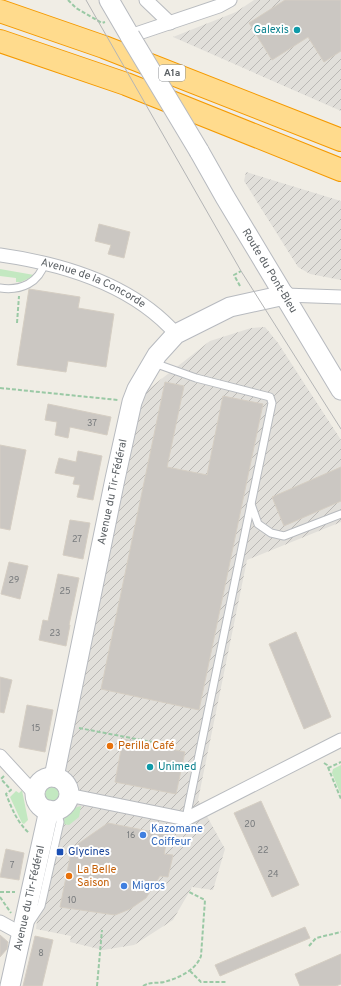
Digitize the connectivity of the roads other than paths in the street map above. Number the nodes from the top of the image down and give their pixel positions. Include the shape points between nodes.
1 (109, 0) edge
2 (146, 0) edge
3 (230, 0) edge
4 (0, 11) edge
5 (170, 23) junction
6 (130, 36) junction
7 (0, 41) edge
8 (341, 140) edge
9 (341, 170) edge
10 (0, 255) edge
11 (45, 262) junction
12 (0, 288) edge
13 (285, 295) junction
14 (341, 296) edge
15 (176, 334) junction
16 (152, 362) junction
17 (341, 390) edge
18 (250, 504) junction
19 (341, 514) edge
20 (341, 740) edge
21 (0, 756) edge
22 (54, 777) junction
23 (35, 794) junction
24 (58, 805) junction
25 (186, 819) junction
26 (0, 922) edge
27 (22, 934) junction
28 (10, 986) edge

1 - 6 street, Route du Pont-Bleu
2 - 5 street
3 - 5 street
4 - 8 highway, A1a via 112,50
5 - 6 street
6 - 13 street, Route du Pont-Bleu, bridge
7 - 9 highway, A1a via 126,84
10 - 11 street, Avenue de la Concorde
11 - 12 lane via 37,279 20,287
11 - 15 street, Avenue de la Concorde via 90,276 113,288 154,313
13 - 14 street
13 - 15 street, Avenue du Tir-Fédéral via 230,306
13 - 17 street, Route du Pont-Bleu
15 - 16 street, Avenue du Tir-Fédéral
16 - 18 lane via 196,378 270,398 272,403
16 - 22 street, Avenue du Tir-Fédéral via 132,402
18 - 19 lane via 258,524 271,533 284,536
18 - 25 lane
20 - 25 street
21 - 23 street
22 - 23 street via 40,781
22 - 24 street via 67,786
23 - 24 street via 39,805
24 - 25 street
24 - 27 street, Avenue du Tir-Fédéral
26 - 27 street
27 - 28 street, Avenue du Tir-Fédéral

